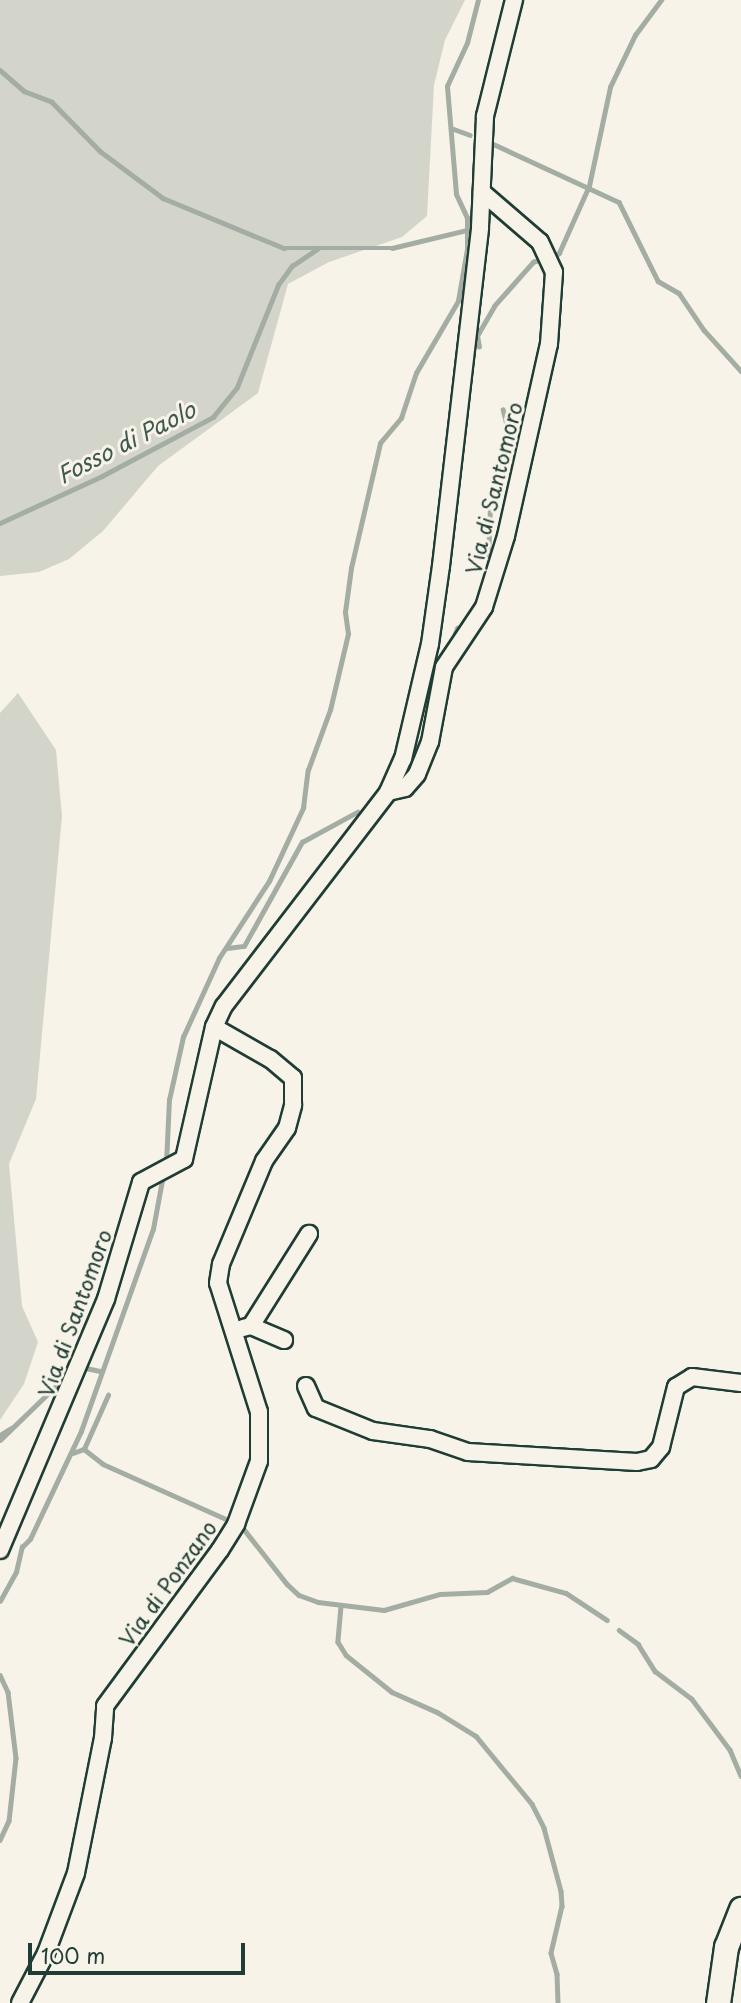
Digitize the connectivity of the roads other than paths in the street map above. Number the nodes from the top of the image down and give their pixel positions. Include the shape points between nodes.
1 (514, 0) edge
2 (482, 191) junction
3 (388, 792) junction
4 (214, 1027) junction
5 (309, 1234) dead end
6 (251, 1326) junction
7 (234, 1331) junction
8 (284, 1340) dead end
9 (741, 1383) edge
10 (306, 1386) dead end
11 (0, 1550) edge
12 (741, 1909) edge
13 (20, 2003) edge
14 (718, 2003) edge

1 - 2 street, Via di Santomoro via 485,116
2 - 3 street, Via di Santomoro via 430,644 403,759
2 - 3 street, Via di Santomoro via 540,242 554,272 549,344 506,536 484,607 444,667 429,742 417,774 405,788
3 - 4 street, Via di Santomoro via 224,1006
4 - 7 street, Via di Ponzano via 289,1072 294,1090 286,1128 264,1161 221,1264 219,1283
4 - 11 street, Via di Santomoro via 188,1150 173,1168 150,1174 139,1186 106,1300
5 - 6 street
6 - 7 street
6 - 8 street
7 - 13 street, Via di Ponzano via 259,1412 259,1461 236,1524 220,1550 105,1706 103,1738 76,1873 46,1953
9 - 10 street via 692,1377 676,1387 662,1447 651,1458 637,1462 468,1452 430,1439 373,1431 316,1408
12 - 14 main road via 726,1947

